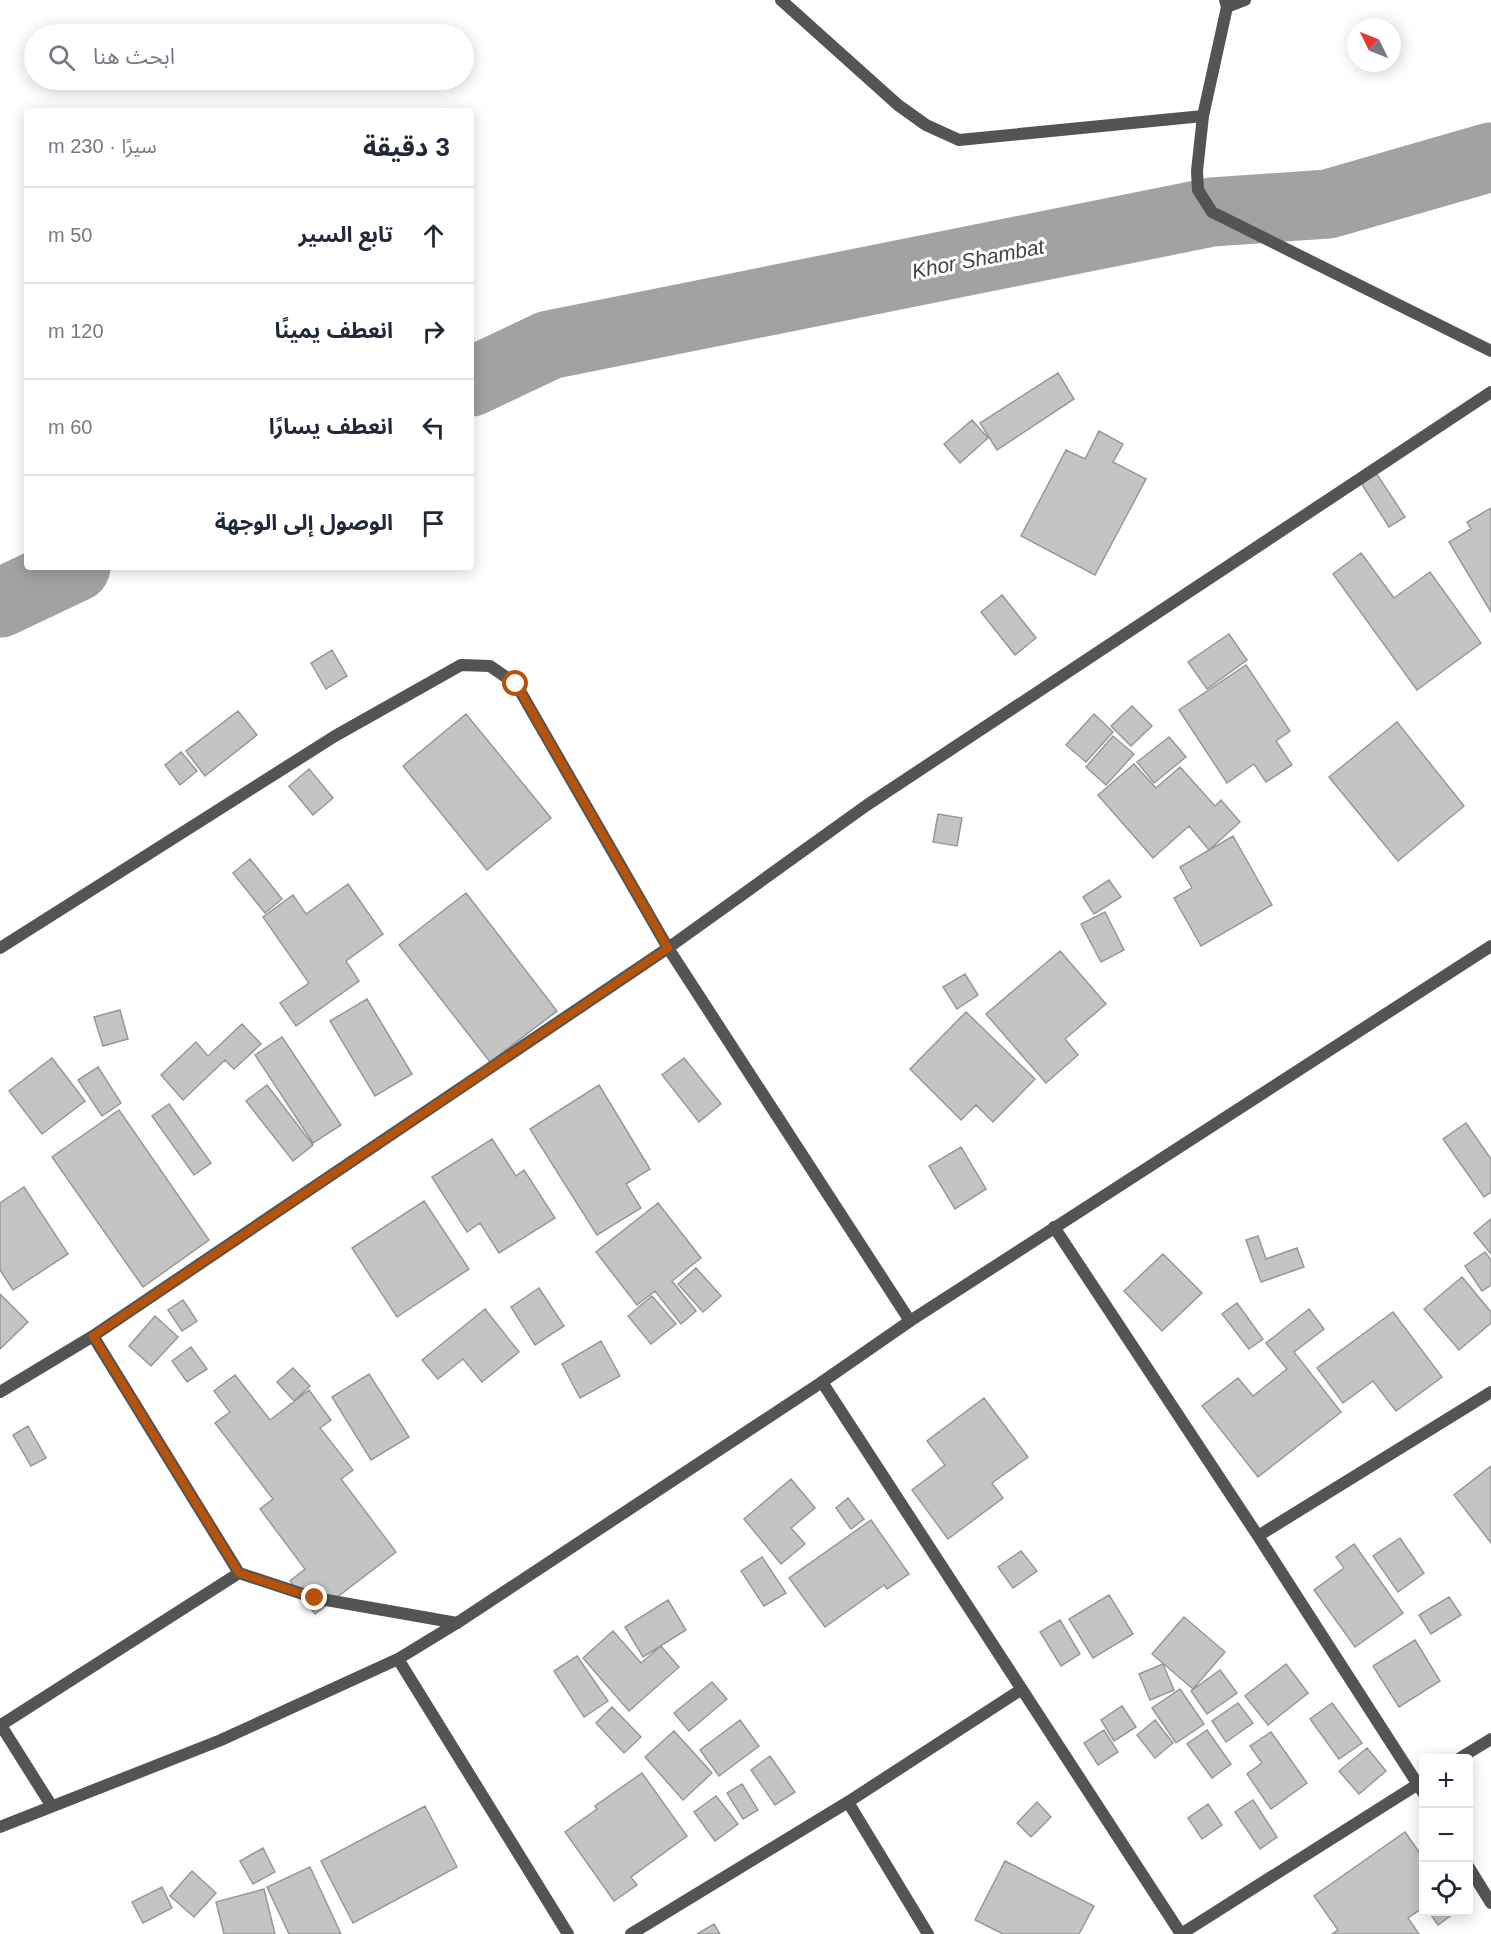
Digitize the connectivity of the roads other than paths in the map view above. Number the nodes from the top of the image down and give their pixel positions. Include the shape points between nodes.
1 (781, 0) edge
2 (1245, 0) edge
3 (1226, 3) edge
4 (1203, 116) junction
5 (1491, 351) edge
6 (1491, 392) edge
7 (1491, 946) edge
8 (0, 948) edge
9 (668, 948) junction
10 (1054, 1227) junction
11 (910, 1321) junction
12 (93, 1336) junction
13 (822, 1382) junction
14 (0, 1392) edge
15 (1491, 1392) edge
16 (1258, 1536) junction
17 (239, 1573) junction
18 (457, 1623) junction
19 (398, 1659) junction
20 (1022, 1689) junction
21 (0, 1725) edge
22 (1491, 1739) edge
23 (1467, 1754) edge
24 (1419, 1781) edge
25 (1419, 1788) edge
26 (848, 1802) junction
27 (51, 1805) junction
28 (0, 1827) edge
29 (1473, 1874) edge
30 (1491, 1903) edge
31 (567, 1934) edge
32 (631, 1934) edge
33 (928, 1934) edge
34 (1181, 1934) edge

1 - 4 street via 898,105 926,125 959,140
2 - 3 street
3 - 4 street
4 - 5 street via 1197,190 1212,212
6 - 9 street via 867,805
7 - 10 street
8 - 9 street via 335,736 461,665 490,666 516,684
9 - 11 street
9 - 12 street
10 - 11 street
10 - 16 street
11 - 13 street
12 - 14 street
12 - 17 street
13 - 18 street
13 - 20 street
15 - 16 street
16 - 24 street
17 - 18 street via 315,1598
17 - 21 street
18 - 19 street
19 - 27 street via 221,1740
19 - 31 street
20 - 26 street
20 - 34 street
21 - 27 street
22 - 23 street
25 - 34 street
26 - 32 street
26 - 33 street
27 - 28 street
29 - 30 street

